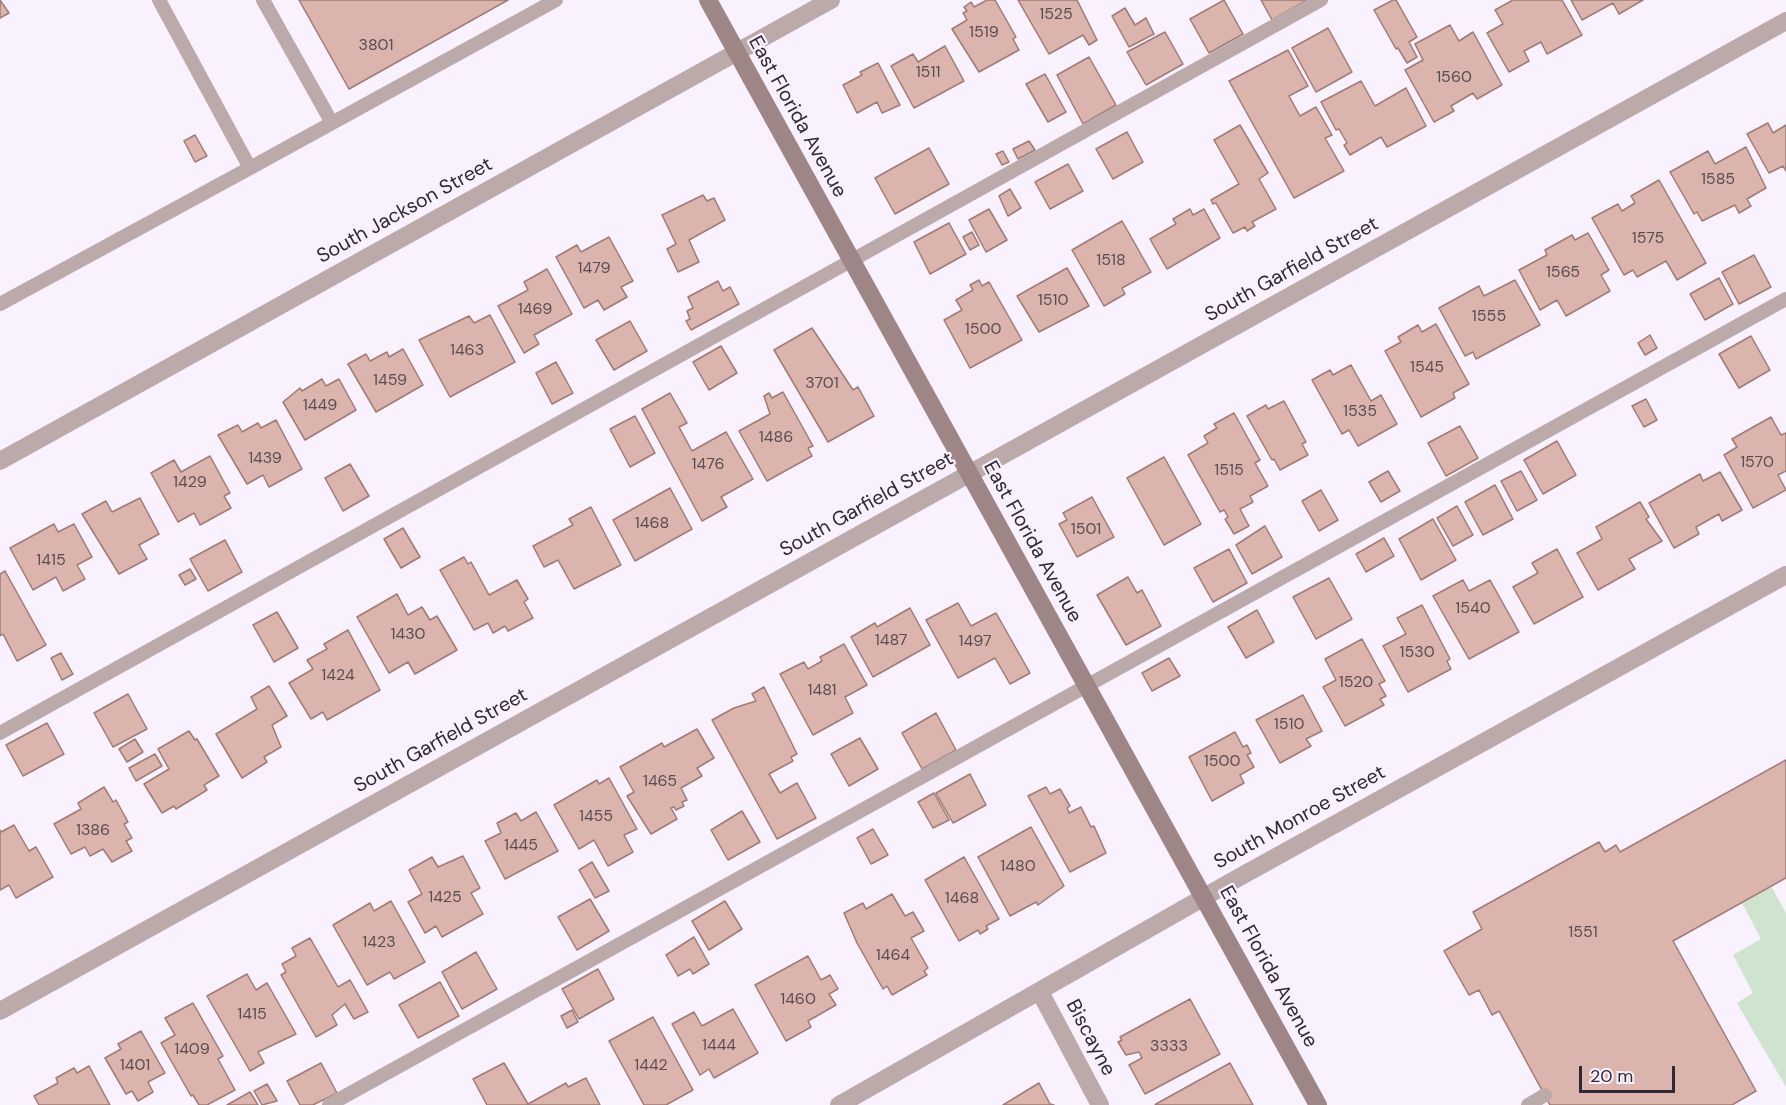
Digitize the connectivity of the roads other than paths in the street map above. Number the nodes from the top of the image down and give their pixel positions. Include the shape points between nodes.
1 (159, 0) edge
2 (263, 0) edge
3 (556, 0) edge
4 (708, 0) edge
5 (831, 0) edge
6 (1321, 0) edge
7 (1786, 21) edge
8 (737, 53) junction
9 (332, 123) junction
10 (250, 168) junction
11 (850, 259) junction
12 (1786, 299) edge
13 (0, 304) edge
14 (0, 461) edge
15 (969, 475) junction
16 (1786, 575) edge
17 (1085, 685) junction
18 (0, 733) edge
19 (1203, 897) junction
20 (1040, 992) junction
21 (0, 1011) edge
22 (1545, 1095) dead end
23 (329, 1105) edge
24 (838, 1105) edge
25 (1100, 1105) edge
26 (1318, 1105) edge
27 (1528, 1105) edge

1 - 10 lane
2 - 9 lane
3 - 9 lane
4 - 8 street, East Florida Avenue
5 - 8 street, South Jackson Street
6 - 11 lane
7 - 15 street, South Garfield Street
8 - 11 street, East Florida Avenue
8 - 14 street, South Jackson Street
9 - 10 lane
10 - 13 lane
11 - 15 street, East Florida Avenue
11 - 18 lane
12 - 17 lane
15 - 17 street, East Florida Avenue
15 - 21 street, South Garfield Street
16 - 19 street, South Monroe Street
17 - 19 street, East Florida Avenue
17 - 23 lane
19 - 20 street, South Monroe Street
19 - 26 street, East Florida Avenue
20 - 24 street, South Monroe Street
20 - 25 street, Biscayne
22 - 27 lane

